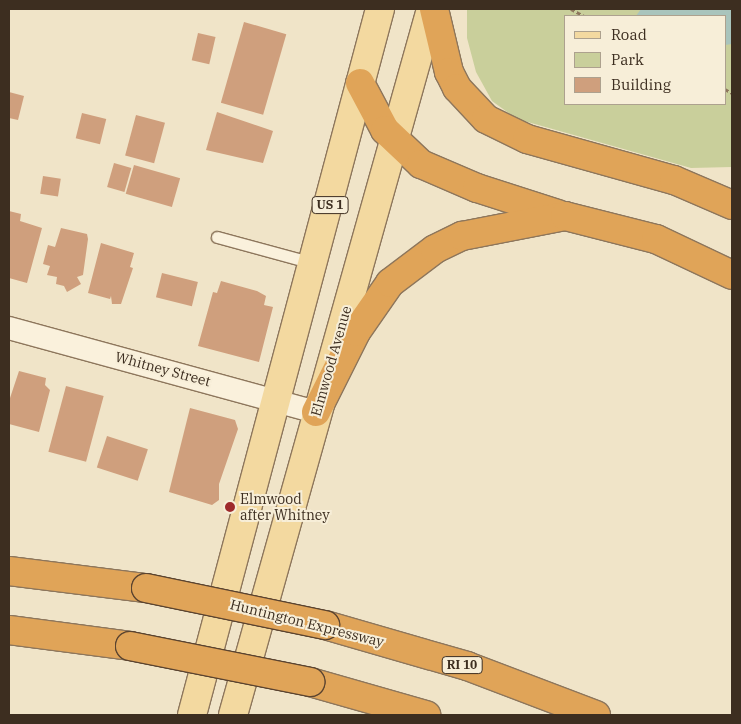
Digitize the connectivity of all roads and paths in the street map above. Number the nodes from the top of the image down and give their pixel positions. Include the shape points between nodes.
1 (380, 9) edge
2 (433, 9) edge
3 (571, 9) edge
4 (582, 15) edge
5 (360, 83) junction
6 (394, 141) junction
7 (732, 205) edge
8 (565, 216) junction
9 (217, 236) dead end
10 (315, 263) junction
11 (732, 275) edge
12 (9, 328) edge
13 (277, 401) junction
14 (316, 412) junction
15 (9, 572) edge
16 (9, 630) edge
17 (192, 715) edge
18 (233, 715) edge
19 (426, 715) edge
20 (596, 715) edge

1 - 5 main road, US 1
2 - 6 main road, Elmwood Avenue
2 - 7 highway via 448,72 457,88 486,118 527,138 674,180
3 - 4 path
5 - 6 highway via 376,117
5 - 10 main road, US 1
6 - 8 highway via 436,171
6 - 14 main road, Elmwood Avenue
8 - 11 highway via 656,239
8 - 14 highway via 462,236 411,265 371,307
9 - 10 lane
10 - 13 main road, US 1
12 - 13 street, Whitney Street
13 - 14 street, Whitney Street
13 - 17 main road, US 1
14 - 18 main road, Elmwood Avenue
15 - 20 highway, Huntington Expressway / RI 10, bridge via 146,588 325,625 467,666
16 - 19 highway, bridge via 130,646 310,682

